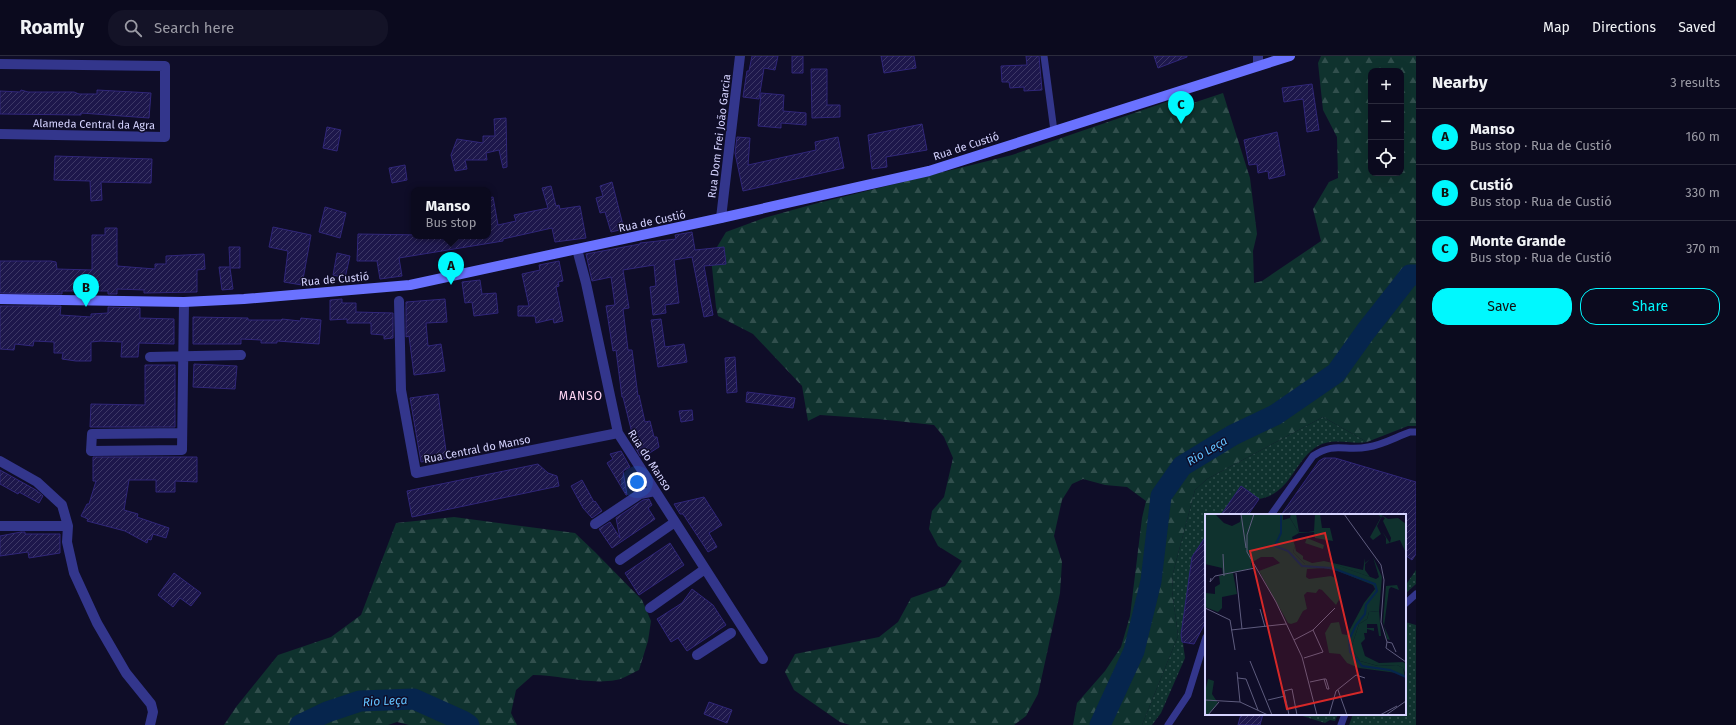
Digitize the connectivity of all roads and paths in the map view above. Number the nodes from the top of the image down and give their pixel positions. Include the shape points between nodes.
1 (740, 56) edge
2 (1044, 56) edge
3 (1258, 56) edge
4 (1290, 56) edge
5 (120, 61) edge
6 (0, 64) edge
7 (1258, 66) junction
8 (1054, 131) junction
9 (0, 134) edge
10 (721, 218) junction
11 (577, 249) junction
12 (0, 299) edge
13 (399, 301) dead end
14 (184, 302) junction
15 (241, 355) dead end
16 (150, 357) dead end
17 (183, 357) junction
18 (1416, 432) edge
19 (182, 433) junction
20 (618, 433) junction
21 (0, 461) edge
22 (655, 491) junction
23 (1272, 514) edge
24 (675, 522) junction
25 (595, 524) dead end
26 (0, 526) edge
27 (68, 526) junction
28 (620, 560) dead end
29 (706, 569) junction
30 (1416, 594) edge
31 (1406, 603) edge
32 (650, 608) dead end
33 (737, 628) junction
34 (1205, 641) edge
35 (697, 655) dead end
36 (764, 659) dead end
37 (1345, 715) edge
38 (150, 725) edge
39 (1168, 725) edge
40 (1340, 725) edge

1 - 10 street, Rua Dom Frei João Garcia
2 - 8 lane
3 - 7 street
4 - 7 main road, Rua de Custió
5 - 6 street
5 - 9 street, Alameda Central da Agra via 165,66 165,137
7 - 8 main road, Rua de Custió
8 - 10 main road, Rua de Custió via 928,171
10 - 11 main road, Rua de Custió
11 - 14 main road, Rua de Custió via 410,285
11 - 20 street, Rua do Manso
12 - 14 main road, Rua de Custió
13 - 20 street, Rua Central do Manso via 401,390 416,473
14 - 17 street
15 - 17 street
16 - 17 street
17 - 19 street
18 - 23 lane via 1370,447 1337,447 1321,451 1314,456
19 - 19 street via 182,450 92,451 92,434
20 - 22 street, Rua do Manso
21 - 27 street via 37,482 62,505
22 - 24 street, Rua do Manso
22 - 25 street via 640,494
24 - 28 street
24 - 29 street, Rua do Manso
26 - 27 street
27 - 38 street via 67,542 74,573 97,623 119,661 151,704 153,712
29 - 32 street
29 - 33 street, Rua do Manso
30 - 31 lane
33 - 35 street
33 - 36 street, Rua do Manso
34 - 39 lane via 1188,695
37 - 40 lane

